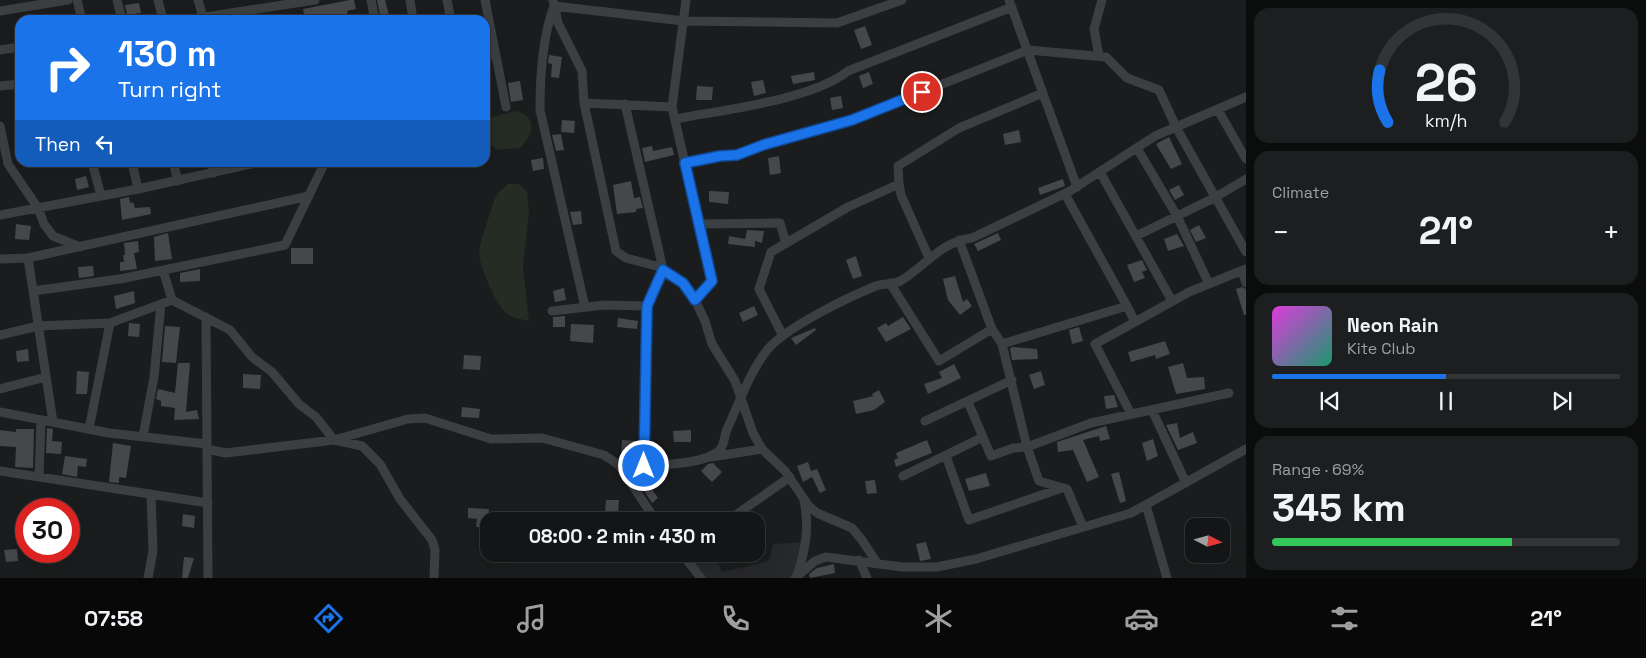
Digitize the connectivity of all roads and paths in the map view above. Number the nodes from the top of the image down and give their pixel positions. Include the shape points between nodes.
1 (68, 0) edge
2 (77, 0) edge
3 (117, 0) edge
4 (158, 0) edge
5 (198, 0) edge
6 (316, 0) edge
7 (371, 0) edge
8 (410, 0) edge
9 (447, 0) edge
10 (485, 0) edge
11 (686, 0) edge
12 (902, 0) edge
13 (1102, 0) edge
14 (553, 3) edge
15 (1010, 4) edge
16 (254, 10) junction
17 (0, 11) edge
18 (81, 15) edge
19 (121, 15) edge
20 (162, 15) edge
21 (202, 15) edge
22 (230, 15) edge
23 (255, 15) edge
24 (374, 15) edge
25 (412, 15) edge
26 (450, 15) edge
27 (488, 15) edge
28 (684, 21) junction
29 (490, 24) edge
30 (15, 48) edge
31 (0, 50) edge
32 (1028, 50) junction
33 (496, 53) junction
34 (490, 55) edge
35 (1099, 56) junction
36 (15, 84) edge
37 (0, 86) edge
38 (1043, 93) junction
39 (1246, 97) edge
40 (584, 104) junction
41 (625, 104) junction
42 (506, 107) dead end
43 (672, 107) junction
44 (1218, 110) junction
45 (675, 119) junction
46 (0, 126) edge
47 (1176, 127) junction
48 (1137, 148) junction
49 (1246, 160) edge
50 (685, 163) junction
51 (93, 167) edge
52 (133, 167) edge
53 (175, 167) edge
54 (213, 167) edge
55 (237, 167) edge
56 (323, 167) edge
57 (0, 169) edge
58 (12, 170) junction
59 (1100, 172) junction
60 (214, 173) junction
61 (1246, 179) edge
62 (178, 181) junction
63 (899, 184) junction
64 (1077, 186) junction
65 (138, 189) junction
66 (1065, 194) junction
67 (101, 196) junction
68 (309, 196) junction
69 (1214, 198) junction
70 (38, 208) junction
71 (0, 215) edge
72 (1177, 216) junction
73 (699, 224) junction
74 (1136, 236) junction
75 (959, 240) junction
76 (786, 243) junction
77 (80, 247) junction
78 (1246, 252) edge
79 (0, 258) edge
80 (28, 258) junction
81 (929, 258) junction
82 (163, 270) junction
83 (663, 270) junction
84 (1244, 270) edge
85 (890, 283) junction
86 (1246, 283) edge
87 (1209, 284) junction
88 (33, 291) junction
89 (172, 300) junction
90 (695, 300) junction
91 (1172, 301) junction
92 (161, 304) junction
93 (647, 306) junction
94 (1127, 306) junction
95 (585, 307) junction
96 (552, 311) dead end
97 (206, 317) junction
98 (1135, 322) junction
99 (110, 323) junction
100 (38, 326) junction
101 (992, 329) junction
102 (0, 335) edge
103 (784, 336) junction
104 (1002, 344) junction
105 (46, 377) junction
106 (1012, 380) junction
107 (0, 389) edge
108 (1229, 393) dead end
109 (742, 398) junction
110 (968, 402) junction
111 (1152, 410) junction
112 (0, 412) edge
113 (1131, 414) junction
114 (41, 420) junction
115 (925, 421) dead end
116 (53, 422) junction
117 (89, 429) junction
118 (143, 436) junction
119 (983, 437) junction
120 (334, 440) junction
121 (207, 446) junction
122 (1027, 447) junction
123 (762, 449) junction
124 (1246, 449) edge
125 (946, 456) junction
126 (708, 458) junction
127 (619, 465) junction
128 (644, 466) junction
129 (0, 471) edge
130 (903, 476) dead end
131 (39, 477) junction
132 (790, 477) junction
133 (1186, 483) junction
134 (1062, 488) junction
135 (151, 494) junction
136 (803, 497) junction
137 (208, 503) junction
138 (1146, 505) junction
139 (650, 512) edge
140 (740, 512) edge
141 (1083, 527) junction
142 (860, 560) junction
143 (689, 562) edge
144 (878, 563) junction
145 (796, 577) edge
146 (148, 578) edge
147 (208, 578) edge
148 (434, 578) edge
149 (702, 578) edge
150 (867, 578) edge
151 (1167, 578) edge

1 - 17 street
2 - 18 street
3 - 19 street
4 - 20 street
5 - 21 street
6 - 16 street
7 - 24 street
8 - 25 street
9 - 26 street
10 - 27 street
11 - 28 street
12 - 28 street via 837,22
13 - 35 street via 1094,29
14 - 28 street
14 - 40 street via 558,23 582,71
14 - 95 street via 540,87 540,110
15 - 32 street
15 - 45 street via 848,71 835,81 777,99
16 - 22 street
16 - 23 street
28 - 43 street
29 - 33 street
30 - 31 street
32 - 35 street
32 - 38 street
32 - 50 street via 852,120 737,155
33 - 34 street
33 - 42 street
35 - 47 street via 1106,57 1127,78 1158,90
36 - 37 street
38 - 63 street via 959,128 898,166
38 - 64 street
39 - 44 street
40 - 41 street
40 - 83 street via 616,251 626,258
41 - 43 street
41 - 83 street
43 - 45 street
44 - 47 street
44 - 49 street
45 - 50 street
46 - 58 street
47 - 48 street via 1154,136
47 - 69 street
48 - 59 street
48 - 72 street
50 - 73 street
51 - 67 street
52 - 65 street
53 - 62 street
54 - 60 street
55 - 60 street
56 - 68 street
57 - 58 street
58 - 70 street
59 - 64 street
59 - 74 street
60 - 62 street
61 - 69 street
62 - 65 street
63 - 76 street via 848,207
63 - 81 street
64 - 66 street
65 - 67 street
66 - 75 street via 972,238
66 - 94 street
67 - 70 street
68 - 77 street
68 - 82 street via 285,246
69 - 72 street
69 - 78 street
70 - 71 street
70 - 77 street via 53,236
72 - 74 street
72 - 87 street
73 - 76 street via 780,223
73 - 90 street via 712,281
74 - 91 street
75 - 81 street
75 - 101 street
76 - 103 street via 771,252 759,289
77 - 80 street
79 - 80 street
80 - 88 street
81 - 85 street via 900,281
82 - 88 street
82 - 89 street
83 - 90 street via 683,283
83 - 93 street
84 - 86 street
84 - 87 street
85 - 101 street via 940,361
85 - 103 street via 832,307
87 - 91 street
88 - 100 street
89 - 92 street
89 - 97 street
90 - 109 street via 712,344 736,381
91 - 98 street
92 - 99 street
92 - 118 street via 154,377
93 - 95 street
93 - 128 street
94 - 98 street
94 - 104 street
95 - 96 street
97 - 120 street via 230,330 252,357 272,372 299,404 316,417
97 - 121 street
98 - 113 street via 1095,344
99 - 100 street
99 - 117 street
100 - 102 street
100 - 105 street
101 - 104 street
103 - 109 street via 769,348
104 - 106 street
105 - 107 street
105 - 116 street
106 - 110 street
106 - 122 street
108 - 111 street
109 - 123 street
109 - 126 street via 726,430 723,446
110 - 115 street
110 - 119 street
111 - 113 street
111 - 133 street
112 - 114 street
113 - 122 street via 1091,423
114 - 116 street
114 - 131 street
116 - 117 street
117 - 118 street
118 - 121 street
119 - 122 street via 991,456
119 - 125 street
120 - 121 street via 226,452
120 - 127 street via 408,419 425,418 491,439 542,438 604,455
120 - 148 street via 362,446 380,464 400,499 432,540
121 - 137 street
122 - 134 street via 1039,481
123 - 126 street
123 - 132 street
124 - 133 street
125 - 130 street
125 - 134 street via 969,520
126 - 128 street
127 - 128 street
127 - 139 street
129 - 131 street
131 - 135 street
132 - 136 street
132 - 140 street
133 - 138 street
134 - 141 street via 1067,490
135 - 137 street
135 - 146 street via 154,551
136 - 144 street via 817,512 852,528
136 - 145 street via 807,515 805,548
137 - 147 street
138 - 141 street via 1131,513
138 - 151 street
141 - 144 street via 956,564 902,567
142 - 144 street
142 - 145 street via 826,557 815,561
142 - 150 street
143 - 149 street

